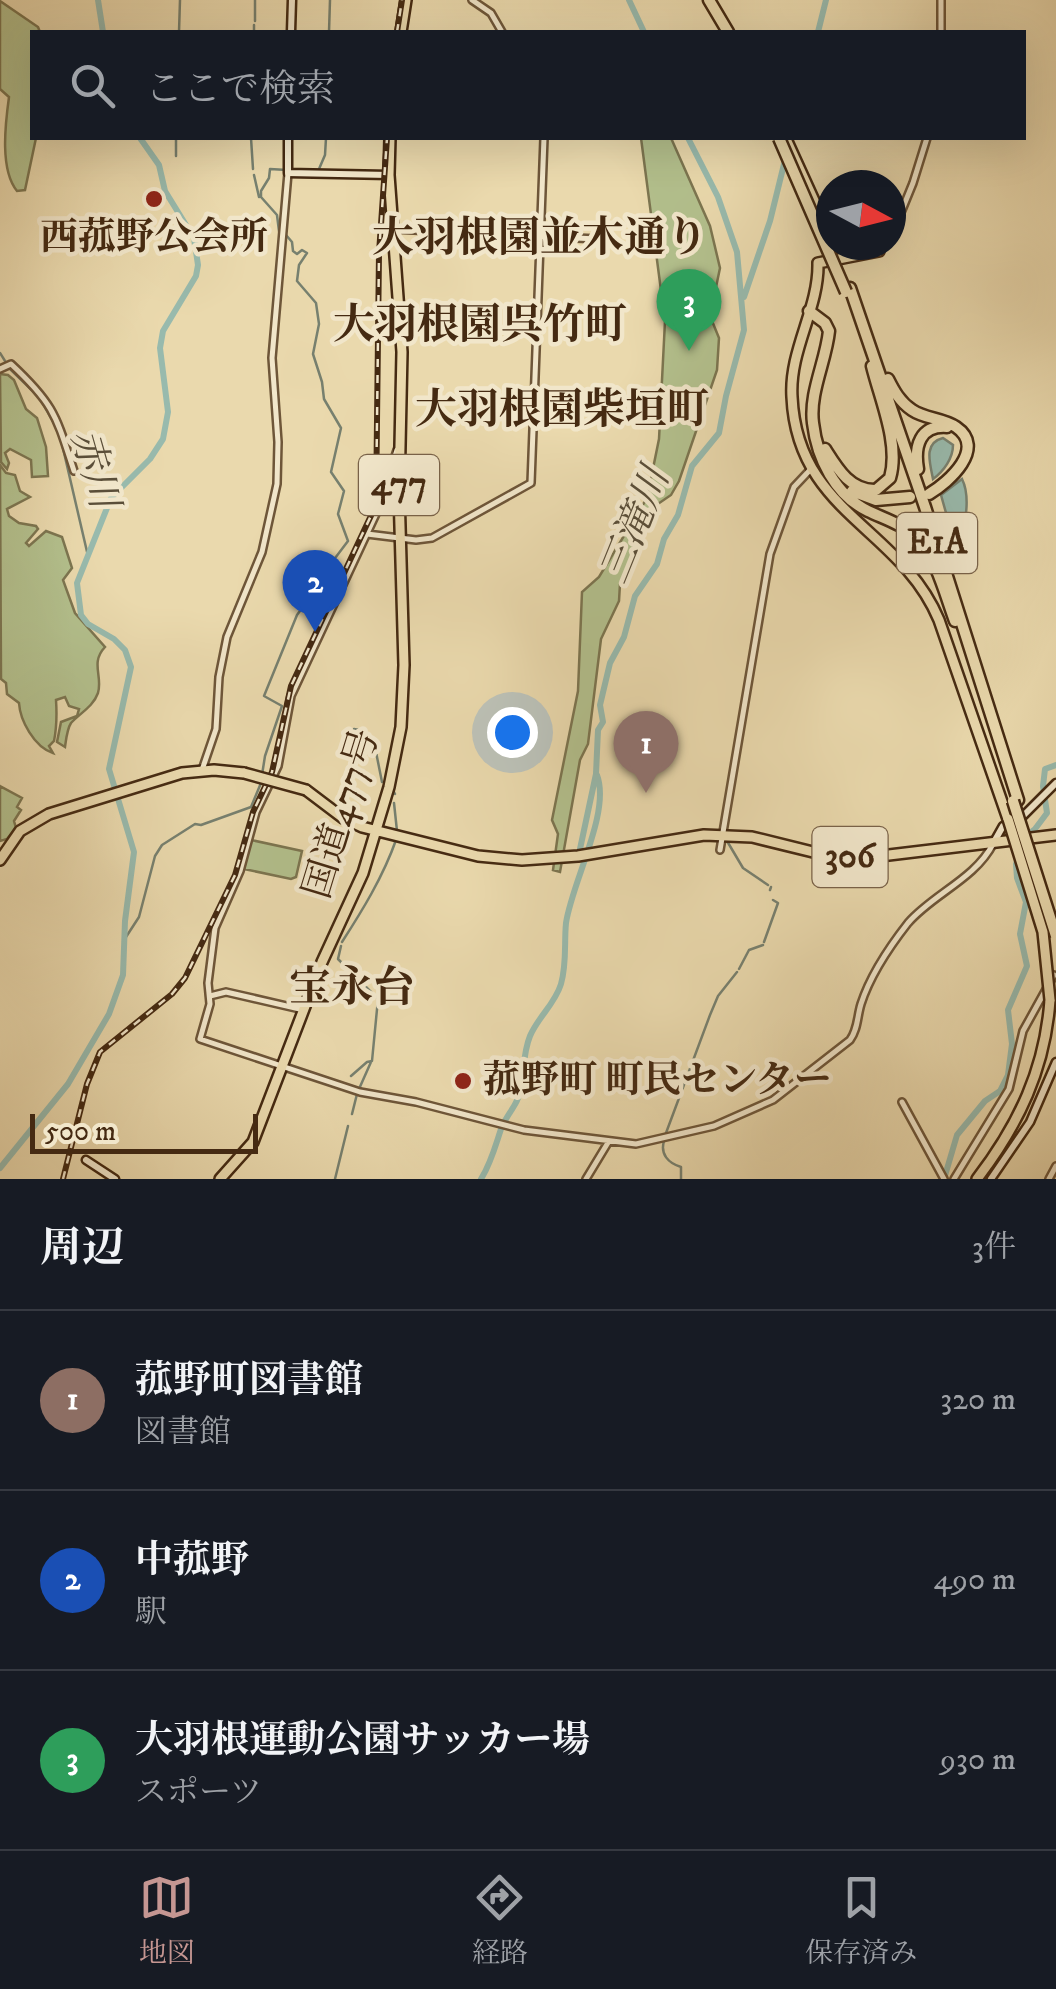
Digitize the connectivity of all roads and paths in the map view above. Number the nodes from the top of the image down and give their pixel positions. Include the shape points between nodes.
1 (292, 0) edge
2 (406, 0) edge
3 (472, 0) edge
4 (706, 0) edge
5 (941, 0) edge
6 (291, 30) edge
7 (401, 30) edge
8 (501, 30) edge
9 (724, 30) edge
10 (941, 30) edge
11 (288, 140) edge
12 (390, 140) edge
13 (544, 140) edge
14 (783, 140) edge
15 (783, 140) edge
16 (926, 140) edge
17 (288, 171) junction
18 (389, 176) junction
19 (906, 196) edge
20 (816, 209) edge
21 (393, 228) junction
22 (542, 236) junction
23 (597, 239) dead end
24 (831, 260) edge
25 (838, 260) edge
26 (850, 292) junction
27 (809, 311) junction
28 (870, 358) junction
29 (3, 367) edge
30 (401, 437) junction
31 (822, 449) junction
32 (812, 468) junction
33 (74, 470) dead end
34 (910, 499) dead end
35 (925, 507) junction
36 (367, 534) junction
37 (400, 538) junction
38 (955, 622) junction
39 (202, 770) junction
40 (1056, 782) edge
41 (1016, 800) junction
42 (376, 831) junction
43 (724, 834) junction
44 (1056, 835) edge
45 (994, 842) junction
46 (720, 850) dead end
47 (0, 860) edge
48 (1056, 918) edge
49 (1056, 936) edge
50 (1054, 975) edge
51 (210, 996) junction
52 (304, 1010) junction
53 (1056, 1062) edge
54 (282, 1068) junction
55 (902, 1102) dead end
56 (610, 1141) junction
57 (86, 1160) dead end
58 (1056, 1166) edge
59 (116, 1179) edge
60 (220, 1179) edge
61 (586, 1179) edge
62 (944, 1179) edge
63 (954, 1179) edge
64 (978, 1179) edge
65 (991, 1179) edge
66 (1048, 1179) edge

1 - 6 main road
2 - 7 highway
3 - 8 street
4 - 9 highway
5 - 10 street
11 - 17 main road
12 - 18 highway, 国道477号 / 477
13 - 22 street
14 - 20 highway, E1A, bridge
15 - 26 highway, E1A, bridge
16 - 19 street
17 - 18 main road
17 - 39 street via 272,358 277,484 262,552 227,636 216,730
18 - 21 highway, 国道477号 / 477
21 - 22 street
21 - 30 highway, 国道477号 / 477
22 - 23 street
22 - 37 street via 531,484 432,538
24 - 27 highway via 818,263
25 - 26 highway, E1A, bridge
26 - 28 highway, E1A
26 - 35 highway, E1A
26 - 35 highway via 900,399 919,414 955,426 965,438 962,466 929,492 963,454 961,438 950,428 930,428 917,444
27 - 31 highway via 829,331 812,419
27 - 32 highway via 792,396
28 - 31 highway via 892,453 890,478 878,489 862,489
28 - 38 highway, E1A
29 - 33 street via 31,381 49,404
30 - 36 street
30 - 37 highway, 国道477号 / 477
31 - 34 highway via 840,484 857,498 880,504
31 - 38 highway via 847,498 922,544
32 - 43 street via 794,487 770,554
32 - 64 highway, bridge via 842,510 905,563 927,593 1043,932 1050,1000 1044,1044 1013,1128
35 - 41 highway, E1A
36 - 37 street
36 - 51 street via 290,696 278,766 215,928
37 - 42 highway, 国道477号 / 477 via 403,703
38 - 41 highway, E1A
39 - 42 highway, 306, bridge via 306,790 343,818
39 - 47 highway, 306 via 32,822
40 - 45 main road
41 - 48 highway, E1A, bridge
41 - 49 highway, E1A, bridge
42 - 43 highway, 306 via 522,860
42 - 52 highway, 国道477号 / 477
43 - 45 highway, 306 via 859,858
43 - 46 street
44 - 45 highway, 306
45 - 56 street via 984,860 905,928 867,991 850,1040 773,1100 665,1139
50 - 63 street via 1023,1030 1009,1090
51 - 52 street via 226,992
51 - 54 street via 200,1038
52 - 54 highway, 国道477号 / 477
53 - 65 main road via 1030,1122
54 - 56 street via 517,1128
54 - 60 highway, 国道477号 / 477 via 253,1142
55 - 62 street
56 - 61 street
57 - 59 main road
58 - 66 street

